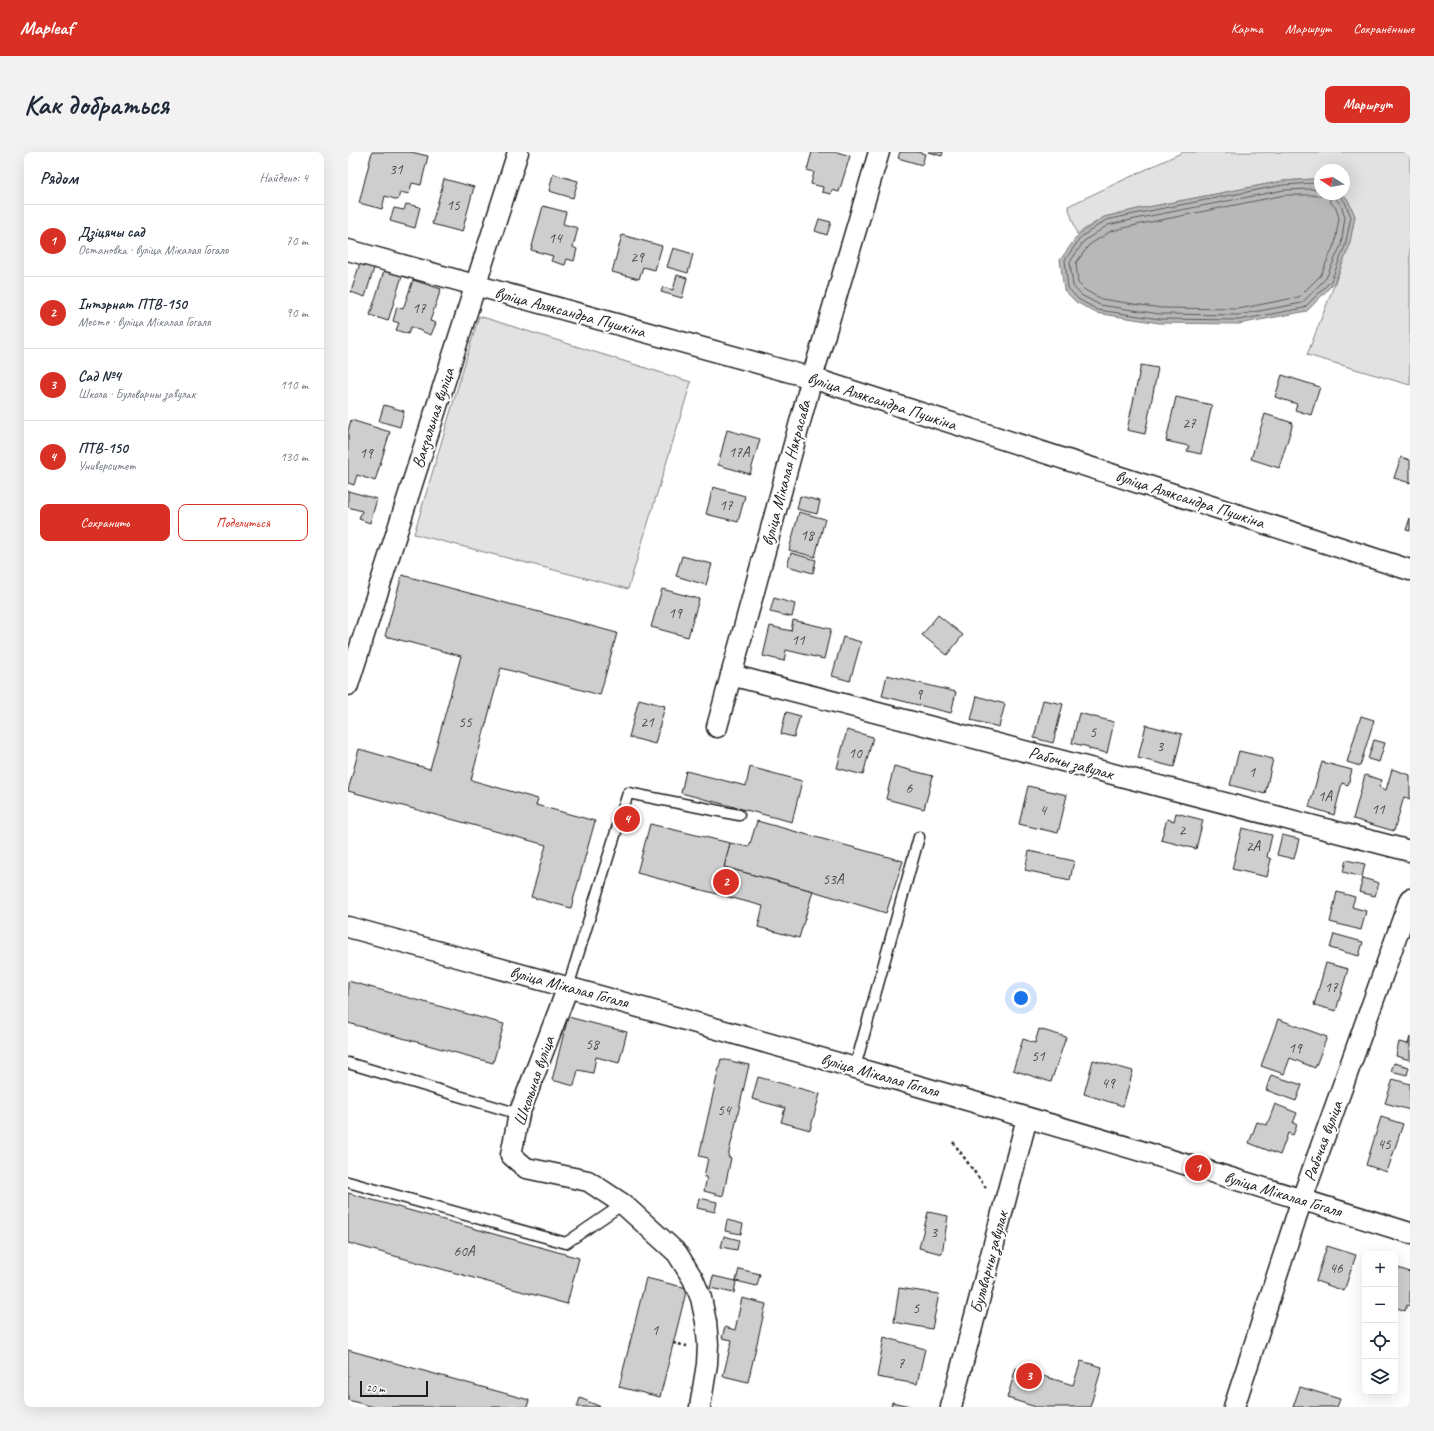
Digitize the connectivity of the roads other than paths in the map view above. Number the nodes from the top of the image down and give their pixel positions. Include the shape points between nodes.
1 (518, 152) edge
2 (879, 152) edge
3 (348, 250) edge
4 (475, 286) junction
5 (812, 378) junction
6 (1410, 570) edge
7 (731, 675) junction
8 (348, 685) edge
9 (718, 727) dead end
10 (739, 815) dead end
11 (919, 837) dead end
12 (1410, 851) edge
13 (1410, 899) edge
14 (348, 927) edge
15 (568, 987) junction
16 (348, 1063) edge
17 (855, 1067) junction
18 (519, 1114) junction
19 (1027, 1118) junction
20 (348, 1182) edge
21 (1302, 1199) junction
22 (623, 1204) junction
23 (1410, 1233) edge
24 (700, 1407) edge
25 (951, 1407) edge
26 (1234, 1407) edge

1 - 4 street, Вакзальная вуліца
2 - 5 street, вуліца Мікалая Някрасава
3 - 4 street, вуліца Аляксандра Пушкіна
4 - 5 street, вуліца Аляксандра Пушкіна
4 - 8 street, Вакзальная вуліца
5 - 6 street, вуліца Аляксандра Пушкіна
5 - 7 street, вуліца Мікалая Някрасава
7 - 9 street, вуліца Мікалая Някрасава
7 - 12 street, Рабочы завулак
10 - 15 lane via 628,793
11 - 17 lane
13 - 21 street, Рабочая вуліца
14 - 15 street, вуліца Мікалая Гогаля
15 - 17 street, вуліца Мікалая Гогаля
15 - 18 street, Школьная вуліца
16 - 18 lane
17 - 19 street, вуліца Мікалая Гогаля
18 - 22 street, Школьная вуліца via 511,1155 526,1168 588,1181
19 - 21 street, вуліца Мікалая Гогаля
19 - 25 street, Бульварны завулак
20 - 22 lane via 566,1243
21 - 23 street, вуліца Мікалая Гогаля
21 - 26 street, Рабочая вуліца
22 - 24 street, Школьная вуліца via 676,1253 693,1279 701,1298 708,1344

